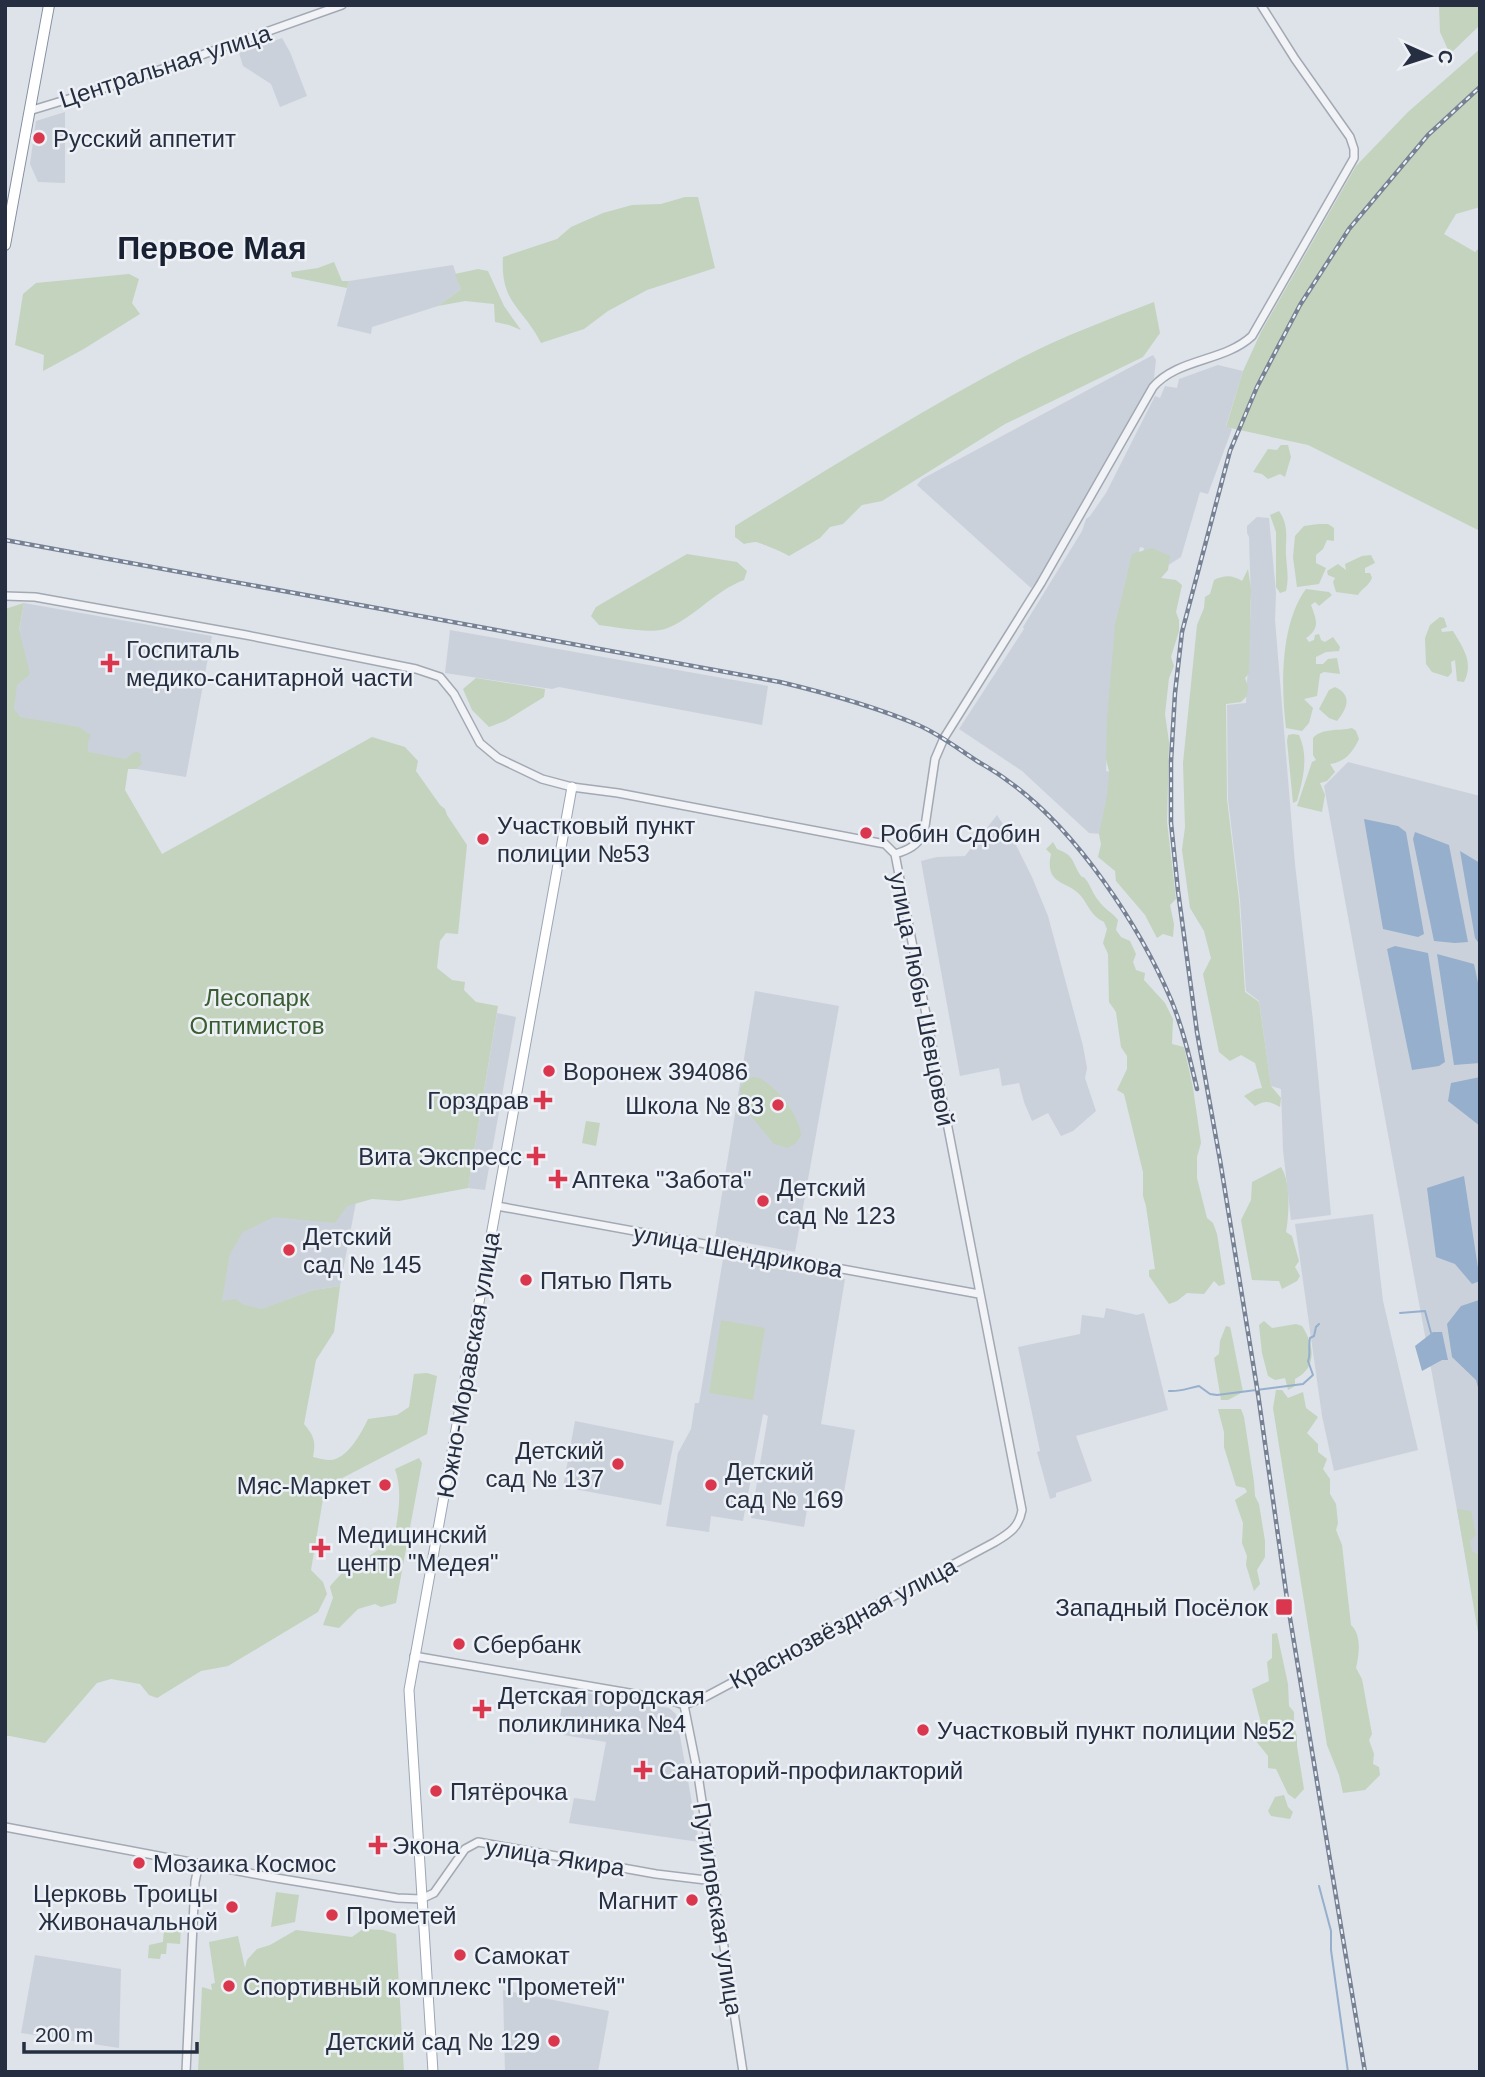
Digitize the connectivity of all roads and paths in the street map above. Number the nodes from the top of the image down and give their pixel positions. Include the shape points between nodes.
1 (48, 5) edge
2 (342, 5) edge
3 (1261, 5) edge
4 (28, 111) junction
5 (5, 244) edge
6 (5, 596) edge
7 (572, 787) junction
8 (895, 854) junction
9 (498, 1206) junction
10 (979, 1294) junction
11 (1018, 1524) joint
12 (414, 1656) junction
13 (684, 1705) junction
14 (5, 1827) edge
15 (199, 1863) junction
16 (714, 1881) junction
17 (421, 1899) junction
18 (186, 2072) edge
19 (433, 2072) edge
20 (743, 2072) edge

1 - 4 highway
2 - 4 street, Центральная улица via 134,79
3 - 8 street, улица Любы Шевцовой via 1350,137 1354,159 1252,336 1240,346 1174,371 1153,387 1041,583 944,738 920,842
4 - 5 highway
6 - 7 street via 34,597 239,634 440,677 480,743 498,758
7 - 8 street via 885,844
7 - 9 main road, Южно-Моравская улица
8 - 10 street, улица Любы Шевцовой
9 - 10 street, улица Шендрикова
9 - 12 main road, Южно-Моравская улица
10 - 11 street, улица Любы Шевцовой via 1022,1510
11 - 13 street, Краснозвёздная улица via 995,1542
12 - 13 street
12 - 17 main road, Южно-Моравская улица via 409,1698
13 - 16 street, Путиловская улица
14 - 15 street
15 - 17 street
15 - 18 street
16 - 17 street, улица Якира via 478,1842 465,1849 434,1893
16 - 20 street, Путиловская улица
17 - 19 main road, Южно-Моравская улица

